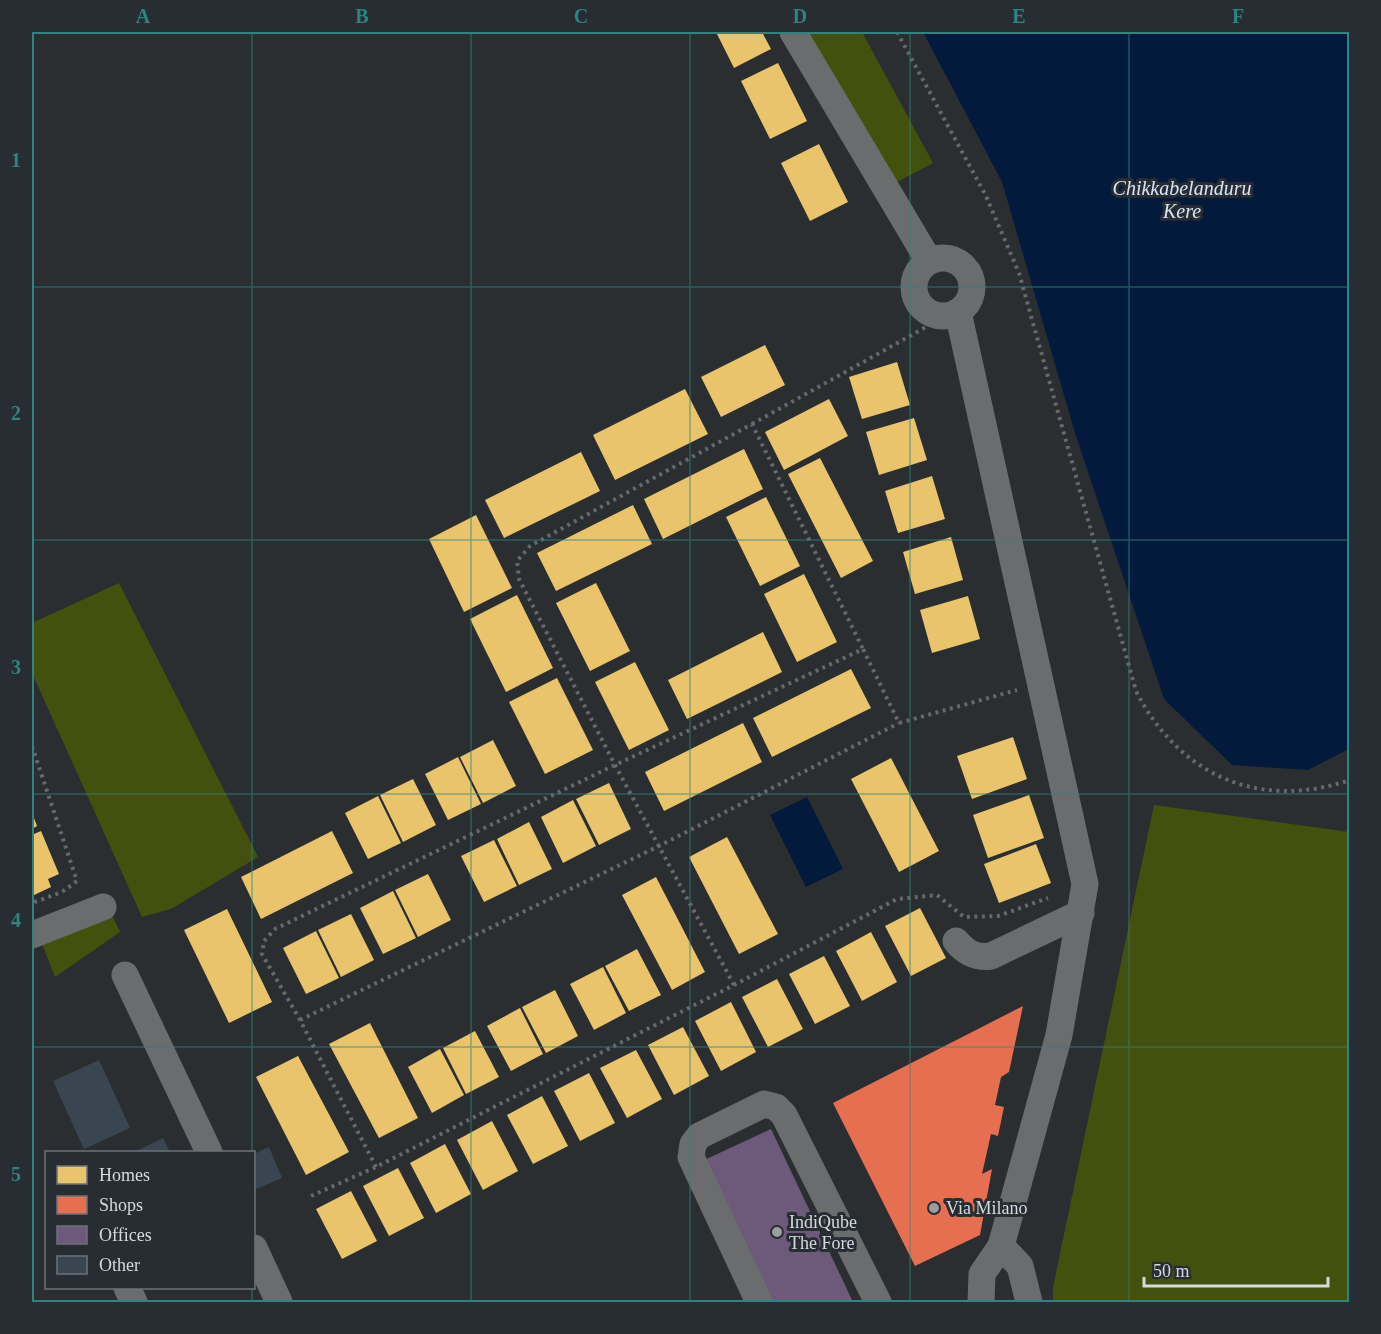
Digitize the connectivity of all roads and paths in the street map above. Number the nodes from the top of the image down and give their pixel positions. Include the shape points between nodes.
1 (793, 32) edge
2 (897, 32) edge
3 (929, 261) junction
4 (952, 314) junction
5 (752, 424) junction
6 (863, 649) junction
7 (1041, 683) junction
8 (899, 723) junction
9 (32, 746) edge
10 (615, 765) junction
11 (1350, 780) edge
12 (659, 846) junction
13 (1085, 884) junction
14 (32, 903) edge
15 (103, 907) dead end
16 (1081, 913) junction
17 (32, 935) edge
18 (956, 941) dead end
19 (125, 975) dead end
20 (734, 985) junction
21 (300, 1020) junction
22 (208, 1151) edge
23 (376, 1167) junction
24 (311, 1196) dead end
25 (1001, 1246) junction
26 (255, 1250) edge
27 (279, 1302) edge
28 (759, 1302) edge
29 (878, 1302) edge
30 (981, 1302) edge
31 (1029, 1302) edge

1 - 3 street
2 - 11 path via 986,196 1019,273 1136,691 1147,713 1179,751 1234,782 1293,792
3 - 4 street via 916,276 915,296 926,312
3 - 4 street via 954,260 965,267 971,278 968,303
4 - 5 path
4 - 7 street
5 - 6 path
5 - 10 path via 530,546 517,561 519,579
6 - 8 path
6 - 10 path
7 - 8 path
7 - 13 street
8 - 12 path
9 - 14 path via 77,881 62,892
10 - 12 path
10 - 21 path via 275,929 264,941 262,954
12 - 20 path
12 - 21 path
13 - 16 street
13 - 20 path via 998,916 964,917 937,895 897,898
15 - 17 street
16 - 18 street via 991,956 977,957
16 - 25 street via 1059,1035
19 - 22 street
20 - 23 path
21 - 23 path
23 - 24 path
25 - 30 street via 982,1274
25 - 31 street via 1020,1266
26 - 27 street
28 - 29 street via 691,1157 699,1136 764,1104 776,1107 784,1115

